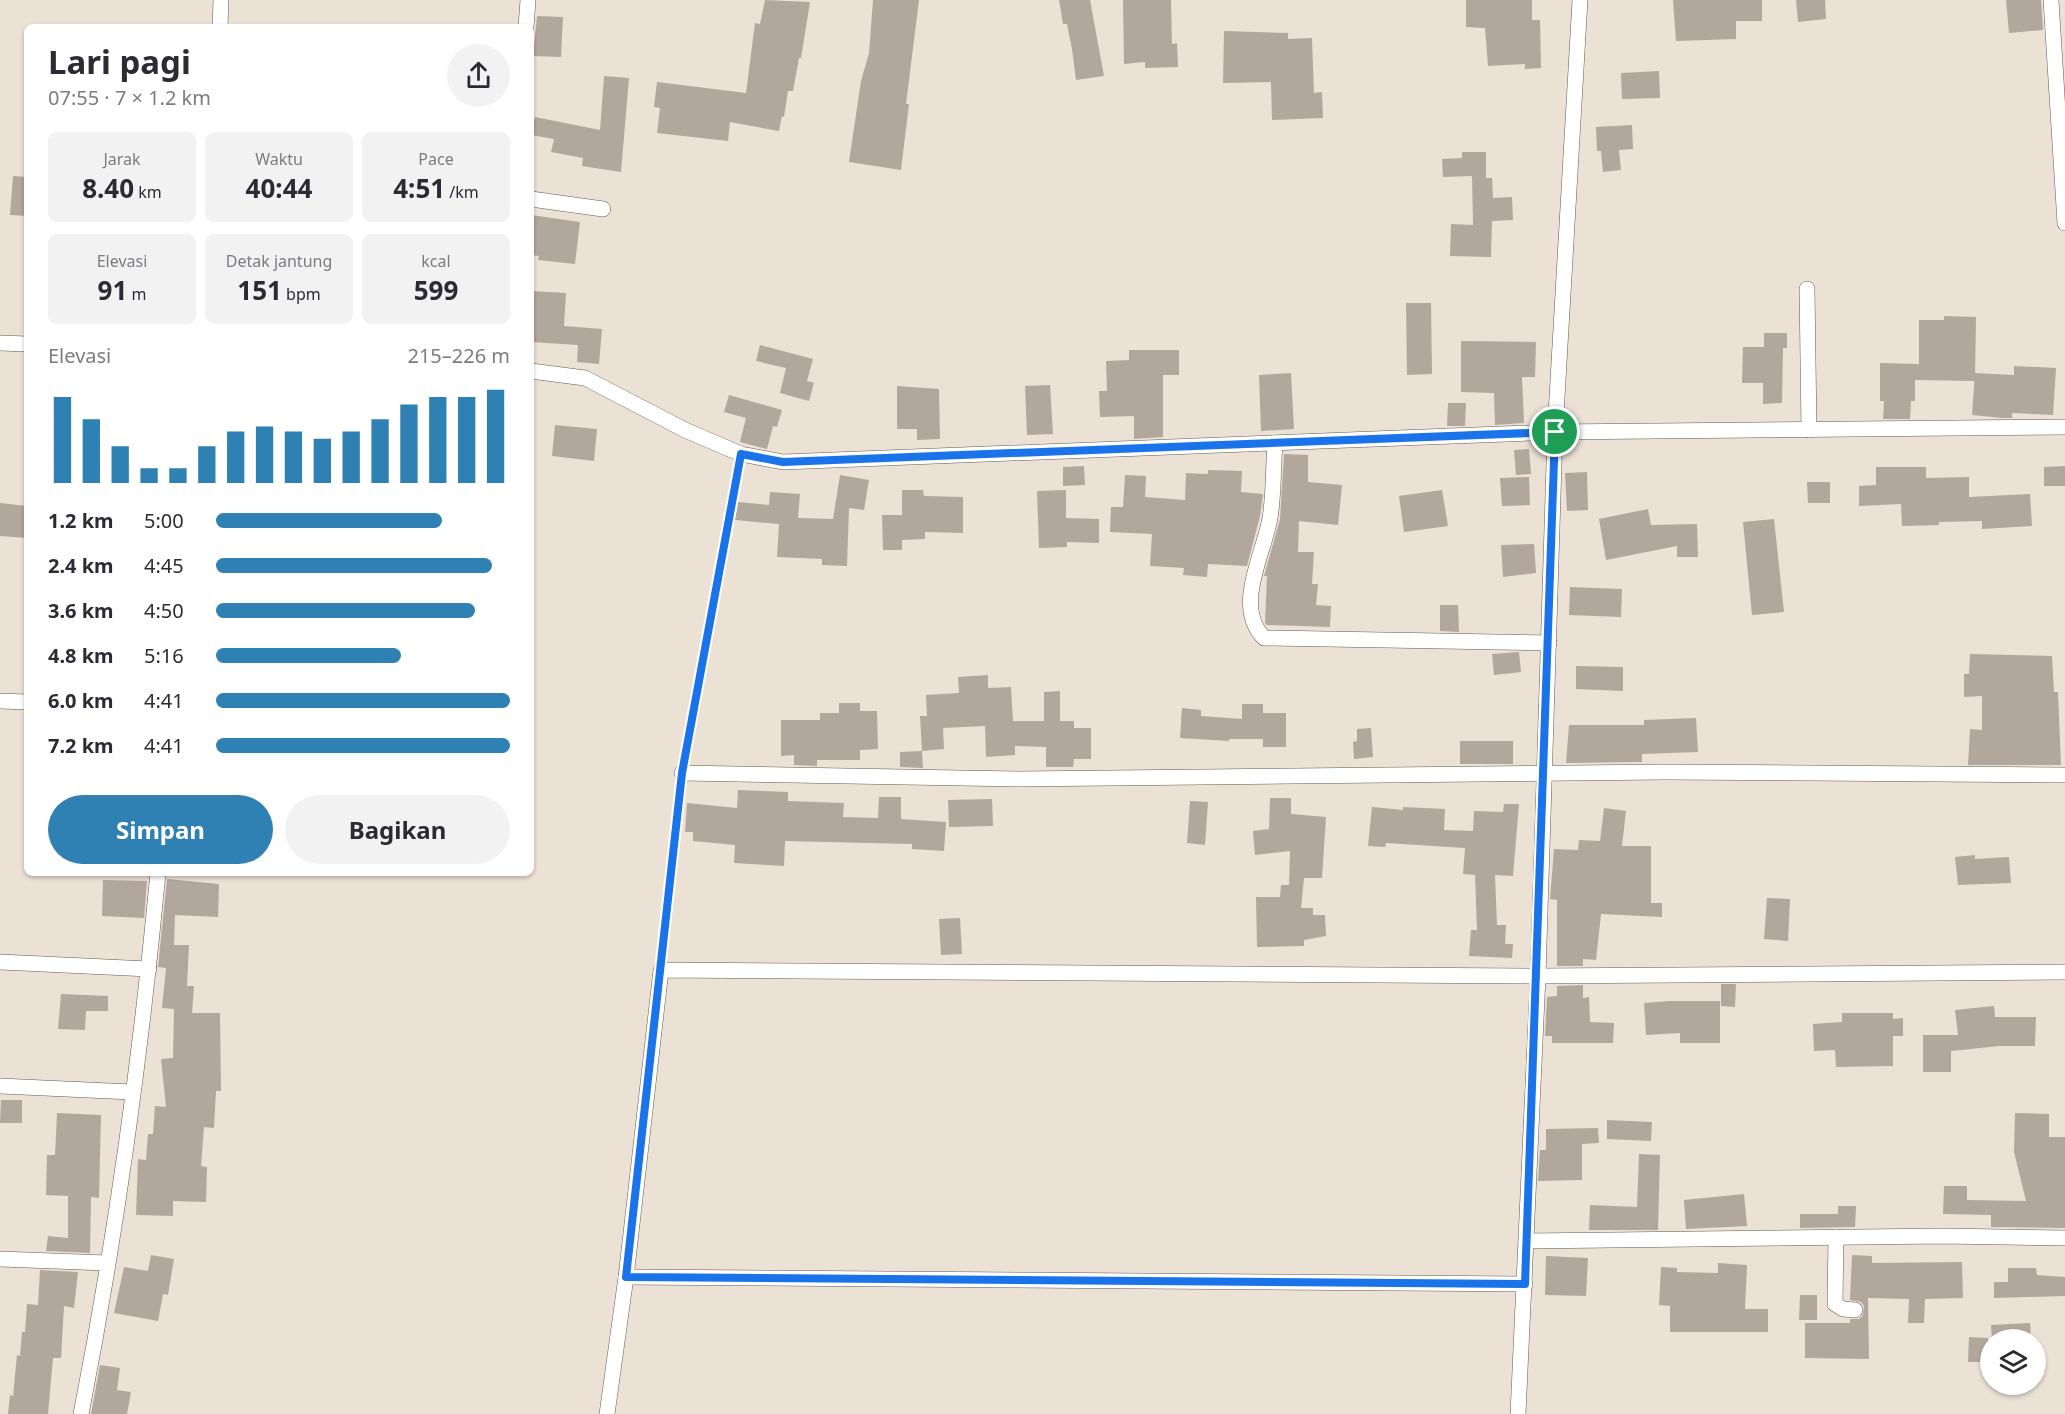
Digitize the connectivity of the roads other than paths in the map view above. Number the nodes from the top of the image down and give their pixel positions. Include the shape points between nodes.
1 (221, 0) edge
2 (528, 0) edge
3 (1580, 0) edge
4 (2051, 0) edge
5 (220, 24) edge
6 (525, 24) edge
7 (534, 199) edge
8 (603, 209) dead end
9 (2065, 223) edge
10 (1807, 289) dead end
11 (0, 343) edge
12 (24, 344) edge
13 (534, 372) edge
14 (2065, 427) edge
15 (1809, 430) junction
16 (1555, 432) junction
17 (1275, 443) junction
18 (741, 454) junction
19 (1549, 643) junction
20 (0, 701) edge
21 (24, 702) edge
22 (682, 773) junction
23 (1545, 775) junction
24 (2065, 775) edge
25 (158, 876) edge
26 (0, 962) edge
27 (149, 969) junction
28 (661, 970) junction
29 (2065, 972) edge
30 (1538, 976) junction
31 (0, 1086) edge
32 (132, 1092) junction
33 (1836, 1237) junction
34 (2065, 1238) edge
35 (1527, 1241) junction
36 (0, 1259) edge
37 (107, 1263) junction
38 (626, 1277) junction
39 (1525, 1284) junction
40 (1855, 1310) dead end
41 (81, 1414) edge
42 (607, 1414) edge
43 (1518, 1414) edge

1 - 5 street
2 - 6 street
3 - 16 street
4 - 9 street
7 - 8 street
10 - 15 street
11 - 12 street
13 - 18 street via 564,374 598,383 685,430
14 - 15 street
15 - 16 street
16 - 17 street
16 - 19 street
17 - 18 street via 783,462
17 - 19 street via 1270,518 1250,603 1255,629 1264,638
18 - 22 lane
19 - 23 street
20 - 21 street
22 - 23 street via 1019,779
22 - 28 lane
23 - 24 street
23 - 30 street
25 - 27 street
26 - 27 street
27 - 32 street
28 - 30 street
28 - 38 street
29 - 30 street
30 - 35 street
31 - 32 street
32 - 37 street
33 - 34 street
33 - 35 street
33 - 40 street via 1835,1304
35 - 39 street
36 - 37 street
37 - 41 street
38 - 39 street
38 - 42 street
39 - 43 street

